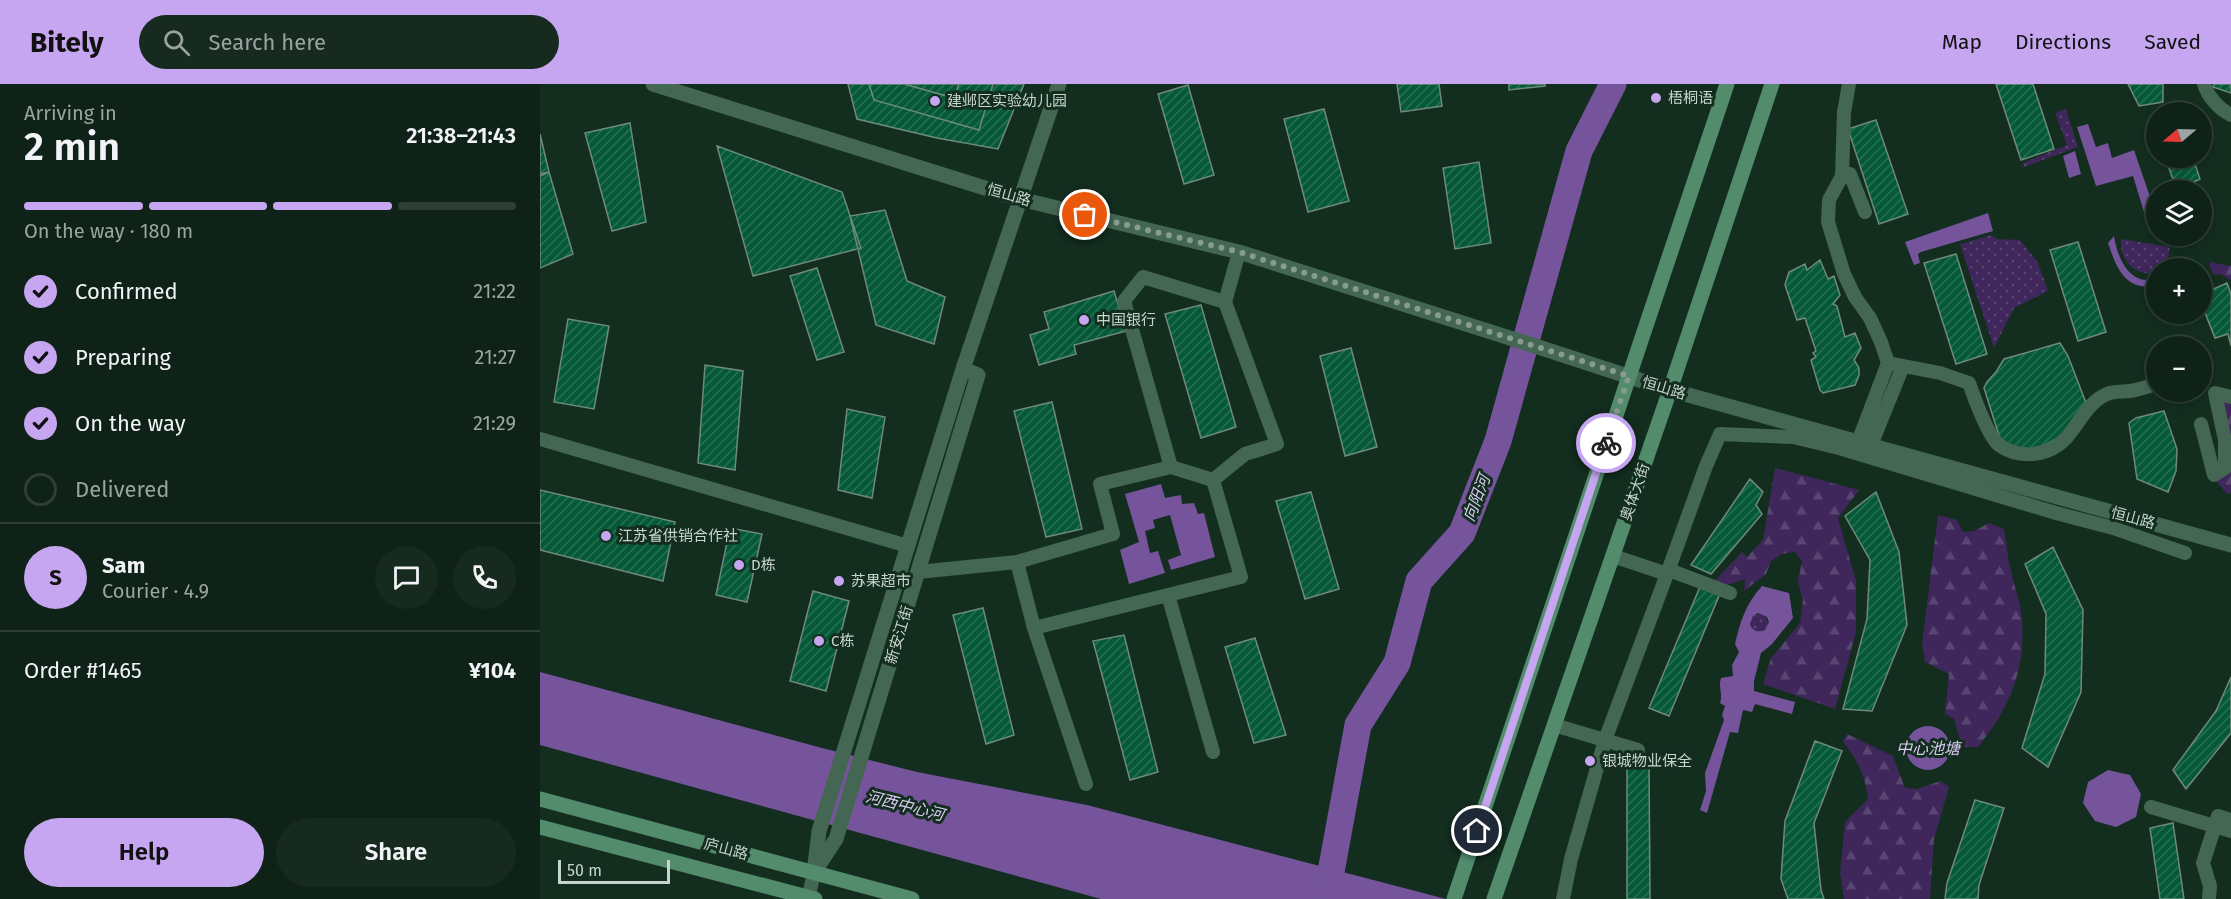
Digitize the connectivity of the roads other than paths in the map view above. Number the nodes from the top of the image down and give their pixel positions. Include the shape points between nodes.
1 (653, 84) edge
2 (1059, 84) edge
3 (1727, 84) edge
4 (1772, 84) edge
5 (1848, 84) edge
6 (2204, 84) edge
7 (2231, 114) edge
8 (1842, 176) junction
9 (1020, 199) junction
10 (1864, 212) dead end
11 (1239, 252) junction
12 (1225, 302) junction
13 (1888, 363) junction
14 (1903, 366) junction
15 (963, 369) junction
16 (1629, 376) junction
17 (2146, 387) edge
18 (1670, 390) junction
19 (2212, 392) edge
20 (2231, 397) edge
21 (2212, 402) edge
22 (2201, 424) dead end
23 (540, 439) edge
24 (1864, 443) junction
25 (1171, 467) junction
26 (1213, 480) junction
27 (2231, 545) edge
28 (908, 546) junction
29 (2185, 553) dead end
30 (1613, 556) junction
31 (1017, 562) junction
32 (918, 572) junction
33 (1668, 572) junction
34 (1730, 593) dead end
35 (1168, 595) junction
36 (1034, 628) junction
37 (1554, 724) junction
38 (1605, 740) junction
39 (1638, 750) dead end
40 (1213, 752) dead end
41 (1086, 784) dead end
42 (540, 799) edge
43 (2151, 807) dead end
44 (2231, 820) edge
45 (2216, 826) junction
46 (540, 827) edge
47 (2231, 831) edge
48 (814, 873) junction
49 (811, 898) edge
50 (912, 899) edge
51 (1454, 899) edge
52 (1494, 899) edge
53 (1563, 899) edge
54 (2209, 899) edge

1 - 9 street, 恒山路
2 - 9 street, 新安江街
3 - 16 main road
4 - 18 main road, 奥体大街
5 - 8 street
6 - 7 street via 2207,93
8 - 10 street via 1850,174
8 - 13 street via 1829,200 1828,222 1844,274 1870,318
9 - 11 street, 恒山路
9 - 15 street, 新安江街
11 - 12 street
11 - 16 street, 恒山路
12 - 25 street via 1143,277 1124,301
12 - 26 street via 1277,444 1245,454
13 - 14 street
13 - 24 street
14 - 17 street via 1968,383 1998,444 2022,454 2055,449 2090,405 2108,393
14 - 24 street
15 - 28 street, 新安江街
15 - 32 street, 新安江街 via 978,375
16 - 18 street, 恒山路
16 - 51 main road
18 - 24 street, 恒山路
18 - 30 main road, 奥体大街
19 - 20 street
21 - 22 street via 2225,440 2225,468 2214,475
23 - 28 street
24 - 27 street, 恒山路
25 - 26 street
25 - 31 street via 1100,484 1113,534
26 - 35 street via 1241,577
28 - 48 street, 新安江街 via 819,831
29 - 33 street via 2113,528 1839,448 1793,437 1720,434
30 - 33 street
30 - 37 main road, 奥体大街
31 - 32 street
31 - 36 street
32 - 48 street, 新安江街 via 836,838
33 - 34 street
33 - 38 street
35 - 36 street
35 - 40 street
36 - 41 street
37 - 38 street
37 - 52 main road, 奥体大街
38 - 39 street
38 - 53 street
42 - 48 main road, 庐山路
43 - 45 street
44 - 45 street via 2218,816
45 - 47 street
45 - 54 street via 2203,863 2210,886
46 - 49 main road, 庐山路
48 - 49 street, 新安江街
48 - 50 main road, 庐山路

